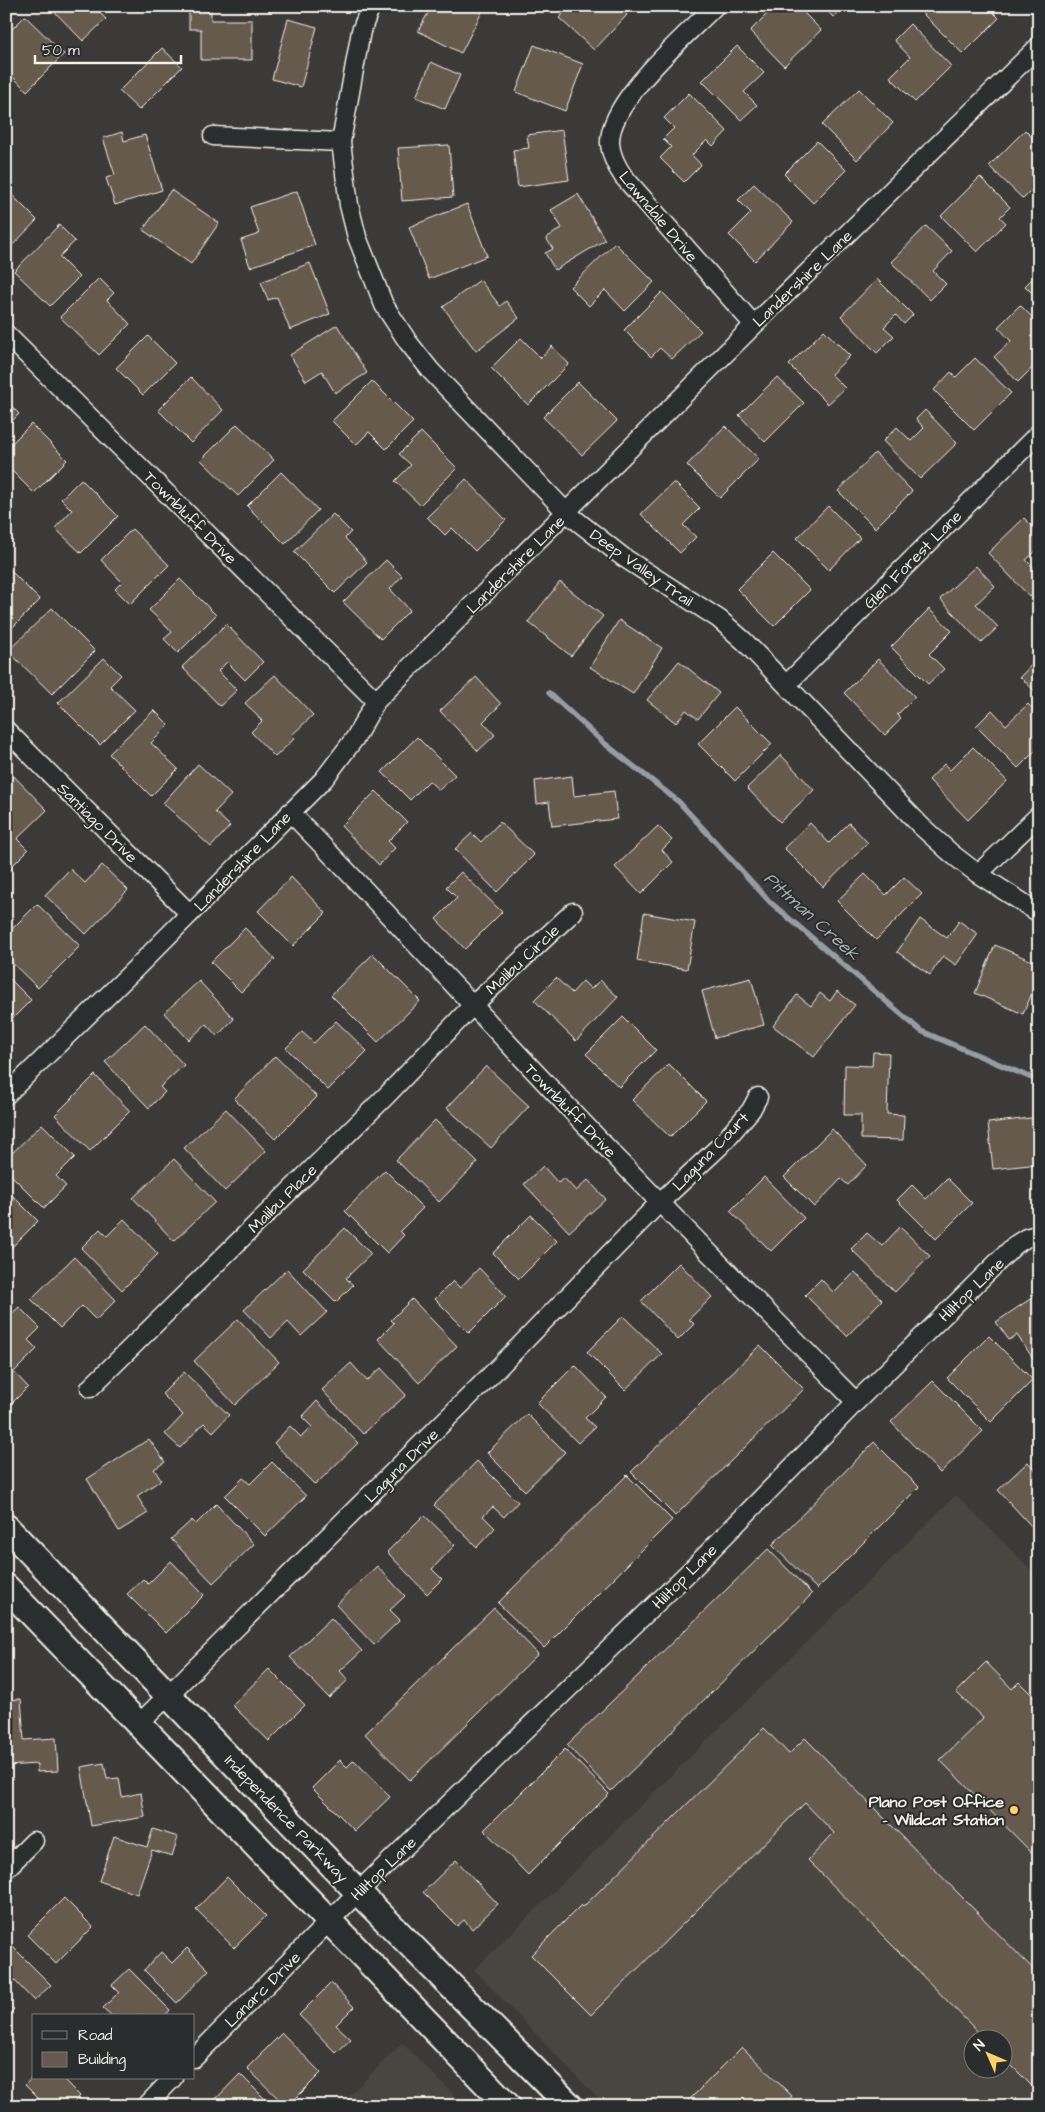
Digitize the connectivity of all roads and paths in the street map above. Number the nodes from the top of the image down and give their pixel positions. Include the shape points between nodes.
1 (371, 6) edge
2 (715, 6) edge
3 (1039, 46) edge
4 (213, 136) dead end
5 (341, 142) junction
6 (754, 325) junction
7 (6, 334) edge
8 (1039, 433) edge
9 (567, 513) junction
10 (786, 684) junction
11 (376, 702) junction
12 (6, 730) edge
13 (290, 812) junction
14 (1039, 815) edge
15 (978, 874) junction
16 (572, 912) dead end
17 (1039, 913) edge
18 (190, 914) junction
19 (472, 1006) junction
20 (6, 1095) edge
21 (758, 1097) dead end
22 (659, 1203) junction
23 (1039, 1234) edge
24 (90, 1388) dead end
25 (856, 1402) junction
26 (6, 1527) edge
27 (6, 1587) edge
28 (169, 1695) junction
29 (140, 1724) junction
30 (34, 1841) dead end
31 (6, 1868) edge
32 (358, 1892) junction
33 (330, 1921) junction
34 (195, 2057) edge
35 (171, 2080) edge
36 (146, 2106) edge
37 (508, 2106) edge
38 (570, 2106) edge

1 - 5 street, Deep Valley Trail via 361,31
2 - 6 street, Lawndale Drive via 636,87 613,126 610,144 615,163 623,176
3 - 6 street, Landershire Lane
4 - 5 street
5 - 9 street, Deep Valley Trail via 357,236 384,305 431,371
6 - 9 street, Landershire Lane
7 - 11 street, Townbluff Drive
8 - 10 street, Glen Forest Lane
9 - 10 street, Deep Valley Trail via 623,557 719,619
9 - 11 street, Landershire Lane
10 - 15 street, Deep Valley Trail via 921,826
11 - 13 street, Landershire Lane via 355,738 329,772
12 - 18 street, Santiago Drive
13 - 18 street, Landershire Lane
13 - 19 street, Townbluff Drive via 383,907
14 - 15 street
15 - 17 street, Deep Valley Trail
16 - 19 street, Malibu Circle
18 - 20 street, Landershire Lane
19 - 22 street, Townbluff Drive
19 - 24 street, Malibu Place via 387,1095
21 - 22 street, Laguna Court via 721,1145
22 - 25 street, Townbluff Drive
22 - 28 street, Laguna Drive
23 - 25 street, Hilltop Lane via 1015,1246
25 - 32 street, Hilltop Lane via 693,1568
26 - 28 main road, Independence Parkway
27 - 29 main road
28 - 29 street, Laguna Drive
28 - 32 main road, Independence Parkway
29 - 33 main road
30 - 31 street
32 - 33 street, Hilltop Lane
32 - 38 main road, Independence Parkway
33 - 34 street, Lanarc Drive
33 - 37 main road
35 - 36 street

